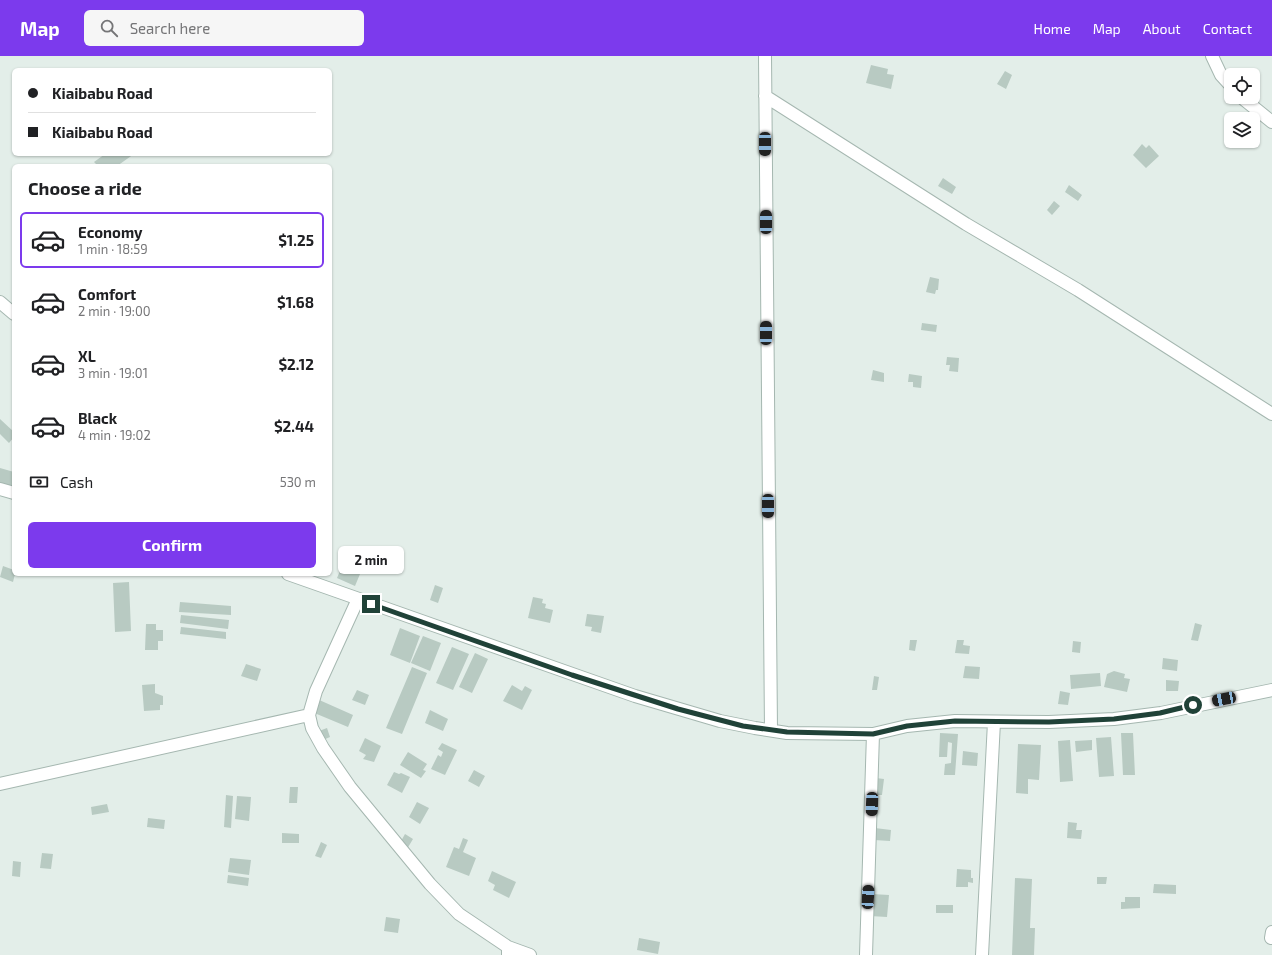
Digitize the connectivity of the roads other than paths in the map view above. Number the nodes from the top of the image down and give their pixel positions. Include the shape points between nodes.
1 (765, 56) edge
2 (1212, 56) edge
3 (1224, 78) edge
4 (765, 96) junction
5 (1250, 104) edge
6 (1272, 122) edge
7 (0, 302) edge
8 (12, 312) edge
9 (1272, 414) edge
10 (0, 489) edge
11 (12, 492) edge
12 (294, 576) edge
13 (358, 599) junction
14 (1272, 690) edge
15 (309, 715) junction
16 (994, 722) junction
17 (771, 730) junction
18 (873, 734) junction
19 (0, 784) edge
20 (508, 951) edge
21 (530, 955) edge
22 (866, 955) edge
23 (982, 955) edge

1 - 4 street
2 - 3 street
4 - 9 street
4 - 17 street
5 - 6 street
7 - 8 street
10 - 11 street
12 - 13 street
13 - 15 street via 325,668
13 - 17 street via 642,698 720,721
14 - 16 street via 1160,713 1114,719
15 - 19 street
15 - 20 street via 317,738 350,787 430,884 459,914
16 - 18 street via 955,721 907,726
16 - 23 street
17 - 18 street
18 - 22 street
20 - 21 street

